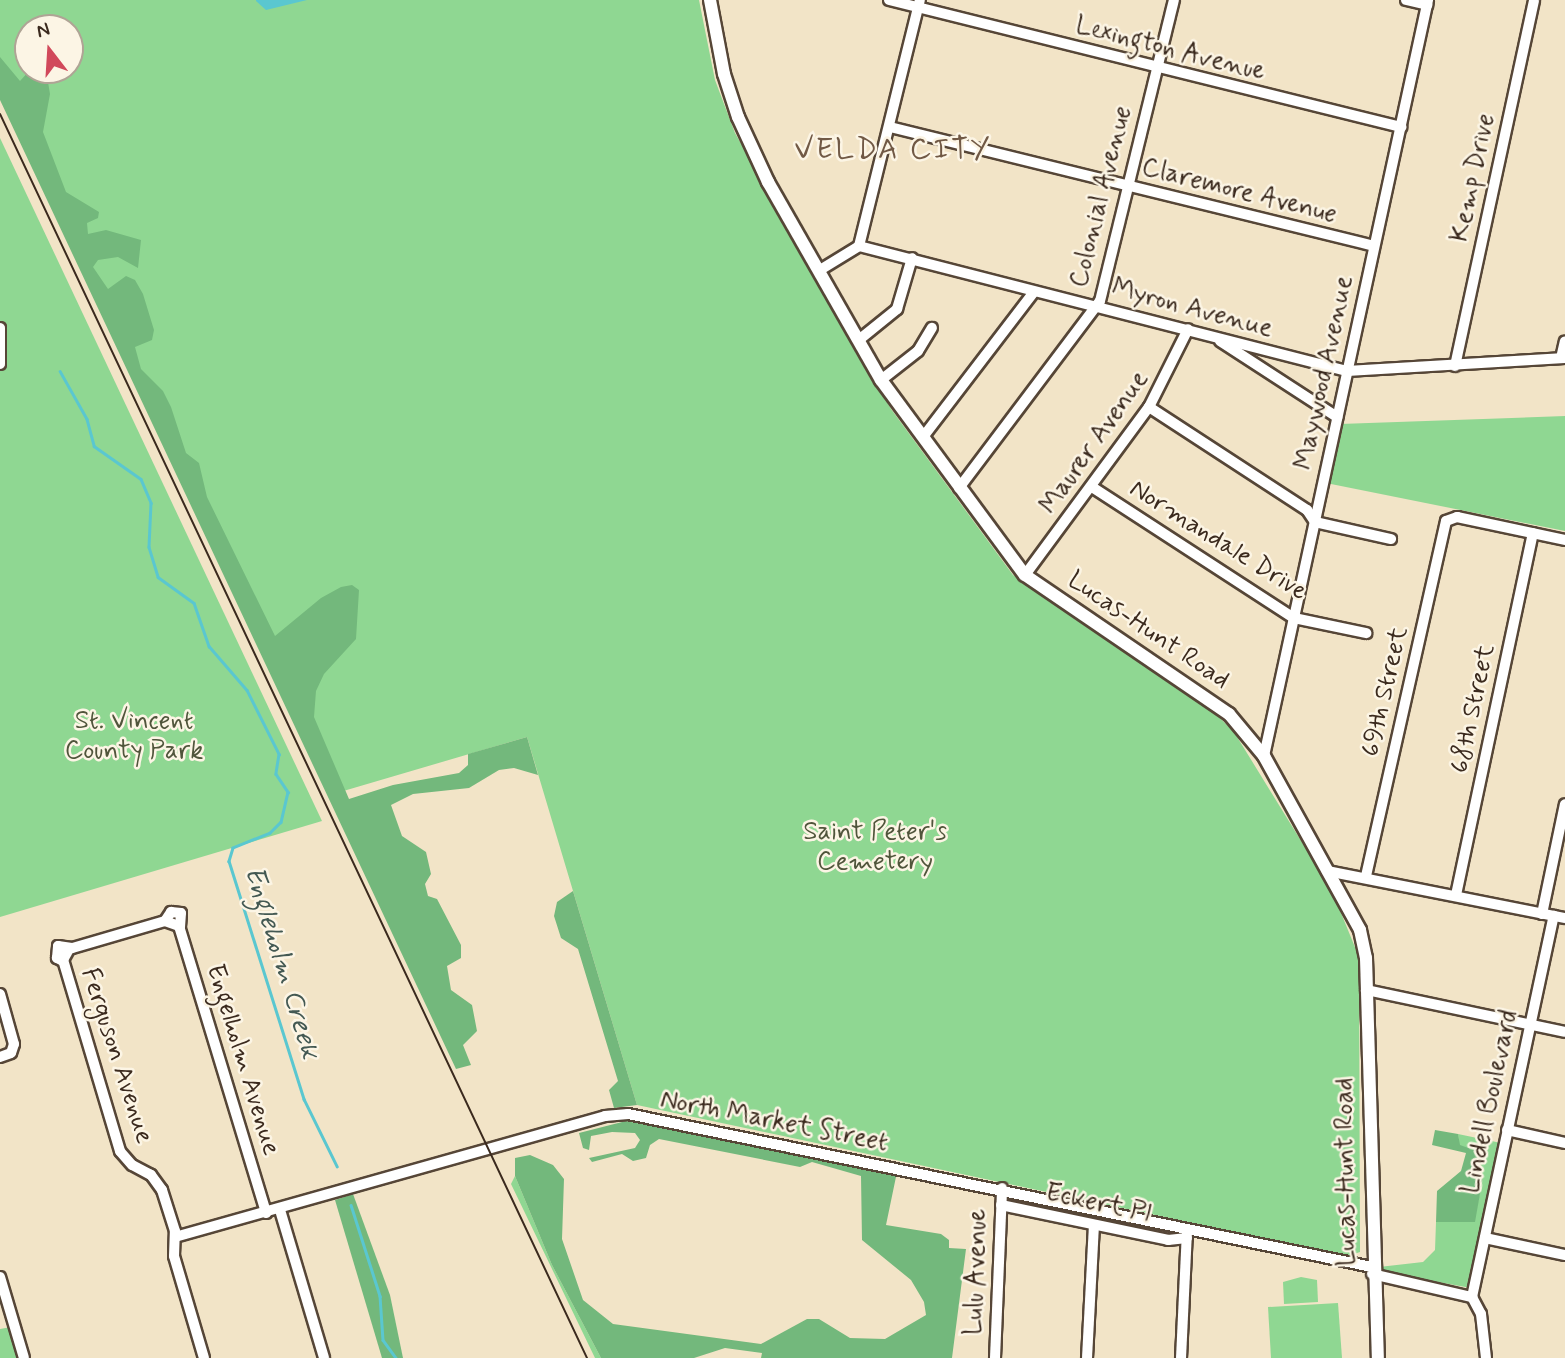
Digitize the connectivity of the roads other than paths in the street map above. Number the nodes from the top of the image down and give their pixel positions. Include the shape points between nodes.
1 (710, 0) edge
2 (889, 0) edge
3 (1174, 0) edge
4 (1406, 0) edge
5 (1534, 0) edge
6 (1428, 3) edge
7 (919, 4) edge
8 (1156, 69) junction
9 (890, 127) junction
10 (1401, 127) junction
11 (1127, 187) junction
12 (859, 246) junction
13 (1374, 246) junction
14 (912, 258) junction
15 (820, 271) junction
16 (1033, 293) junction
17 (1096, 306) junction
18 (0, 328) edge
19 (932, 328) dead end
20 (1188, 329) junction
21 (1212, 336) junction
22 (860, 339) junction
23 (1565, 341) edge
24 (1563, 358) edge
25 (0, 364) edge
26 (1455, 366) junction
27 (1347, 371) junction
28 (881, 380) junction
29 (1149, 407) junction
30 (1337, 417) junction
31 (923, 437) junction
32 (1092, 487) junction
33 (959, 488) junction
34 (1314, 522) junction
35 (1533, 533) junction
36 (1391, 539) dead end
37 (1565, 540) edge
38 (1026, 575) junction
39 (1294, 618) junction
40 (1366, 633) dead end
41 (1264, 756) junction
42 (1565, 804) edge
43 (1327, 871) junction
44 (1366, 876) junction
45 (1456, 895) junction
46 (1542, 914) junction
47 (1560, 917) edge
48 (67, 954) joint
49 (1366, 990) junction
50 (0, 994) edge
51 (1528, 1024) junction
52 (1565, 1032) edge
53 (0, 1057) edge
54 (1507, 1130) junction
55 (1565, 1143) edge
56 (1002, 1188) junction
57 (1001, 1205) junction
58 (280, 1210) junction
59 (266, 1213) junction
60 (1094, 1225) junction
61 (1187, 1233) junction
62 (175, 1237) junction
63 (1485, 1238) junction
64 (1565, 1255) edge
65 (1372, 1271) junction
66 (0, 1277) edge
67 (1472, 1297) junction
68 (24, 1358) edge
69 (204, 1358) edge
70 (324, 1358) edge
71 (995, 1358) edge
72 (1087, 1358) edge
73 (1181, 1358) edge
74 (1378, 1358) edge
75 (1486, 1358) edge

1 - 15 main road, Lucas-Hunt Road via 724,74 738,117 768,182
2 - 7 street, Lexington Avenue
3 - 8 street, Colonial Avenue
4 - 6 street
5 - 26 street, Kemp Drive
6 - 10 street, Maywood Avenue
7 - 8 street, Lexington Avenue
7 - 9 street
8 - 10 street, Lexington Avenue
8 - 11 street, Colonial Avenue
9 - 11 street, Claremore Avenue
9 - 12 street
10 - 13 street, Maywood Avenue
11 - 13 street, Claremore Avenue
11 - 17 street, Colonial Avenue
12 - 14 street, Myron Avenue
12 - 15 street
13 - 27 street, Maywood Avenue
14 - 16 street, Myron Avenue
14 - 22 street via 897,309
15 - 22 main road, Lucas-Hunt Road
16 - 17 street, Myron Avenue
16 - 31 street
17 - 20 street, Myron Avenue
17 - 33 street, Colonial Avenue
18 - 25 street
19 - 28 street via 919,351
20 - 21 street, Myron Avenue
20 - 29 street, Maurer Avenue
21 - 27 street, Myron Avenue
21 - 30 street
22 - 28 main road, Lucas-Hunt Road
23 - 24 street
24 - 26 street, Myron Avenue
26 - 27 street, Myron Avenue
27 - 30 street, Maywood Avenue
28 - 31 main road, Lucas-Hunt Road
29 - 32 street, Maurer Avenue
29 - 34 street via 1307,510
30 - 34 street, Maywood Avenue
31 - 33 main road, Lucas-Hunt Road
32 - 38 street, Maurer Avenue
32 - 39 street, Normandale Drive
33 - 38 main road, Lucas-Hunt Road
34 - 36 street
34 - 39 street, Maywood Avenue
35 - 37 street
35 - 44 street, 69th Street via 1448,518
35 - 45 street, 68th Street
38 - 41 main road, Lucas-Hunt Road via 1215,701
39 - 40 street, Normandale Drive
39 - 41 street, Maywood Avenue
41 - 43 main road, Lucas-Hunt Road
42 - 46 street
43 - 44 street
43 - 49 main road, Lucas-Hunt Road via 1363,937
44 - 45 street
45 - 46 street
46 - 47 street
47 - 51 street, Lindell Boulevard
48 - 59 street, Engelholm Avenue via 173,923
48 - 62 street, Ferguson Avenue via 120,1151 159,1184
49 - 51 street
49 - 65 main road, Lucas-Hunt Road
50 - 53 street via 14,1044 11,1053
51 - 52 street
51 - 54 street, Lindell Boulevard
54 - 55 street
54 - 63 street, Lindell Boulevard
56 - 57 street, Lulu Avenue
56 - 58 street, North Market Street via 620,1114
56 - 61 street, North Market Street
57 - 60 street, Eckert Pl
57 - 71 street, Lulu Avenue
58 - 59 street, North Market Street
58 - 70 street
59 - 62 street, North Market Street
60 - 61 street, Eckert Pl via 1168,1240
60 - 72 street
61 - 65 street, North Market Street
61 - 73 street
62 - 69 street, Ferguson Avenue via 174,1256
63 - 64 street
63 - 67 street, Lindell Boulevard
65 - 67 street, North Market Street
65 - 74 main road, Lucas-Hunt Road
66 - 68 street
67 - 75 street via 1481,1314

